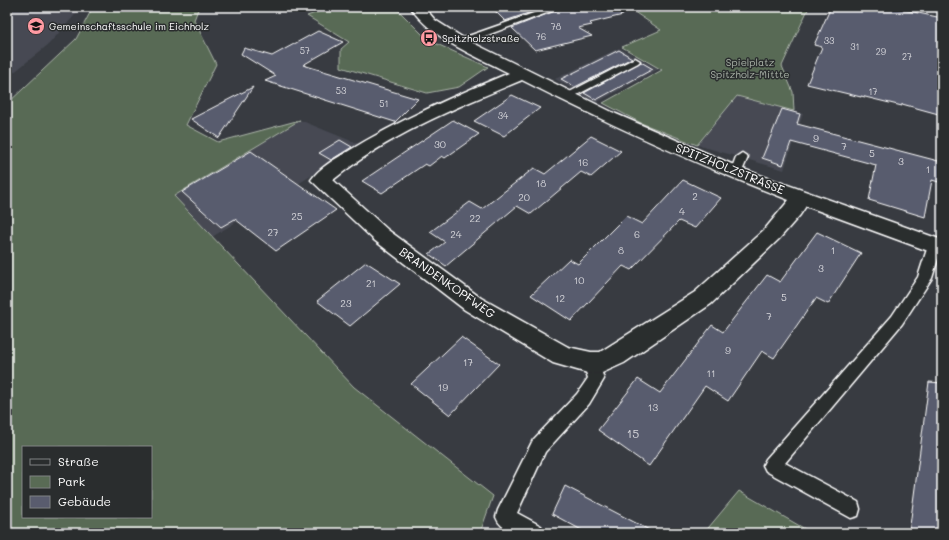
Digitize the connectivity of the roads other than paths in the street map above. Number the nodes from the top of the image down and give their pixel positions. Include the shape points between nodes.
1 (417, 7) edge
2 (559, 7) edge
3 (460, 42) junction
4 (635, 61) dead end
5 (521, 74) junction
6 (565, 96) junction
7 (800, 198) junction
8 (938, 247) edge
9 (591, 363) junction
10 (851, 509) dead end
11 (534, 533) edge

1 - 3 street, SPITZHOLZSTRASSE via 430,23
2 - 3 lane
3 - 5 street, SPITZHOLZSTRASSE
4 - 6 lane
5 - 6 street, SPITZHOLZSTRASSE
5 - 9 street, BRANDENKOPFWEG via 391,134 335,167 321,180 381,235 473,304 562,356
6 - 7 street, SPITZHOLZSTRASSE via 695,157 739,165
7 - 8 street, SPITZHOLZSTRASSE
7 - 9 street, BRANDENKOPFWEG via 772,234 703,298 615,356 602,362
8 - 10 lane via 925,278 897,320 772,465
9 - 11 lane via 596,379 583,399 539,446 505,517

